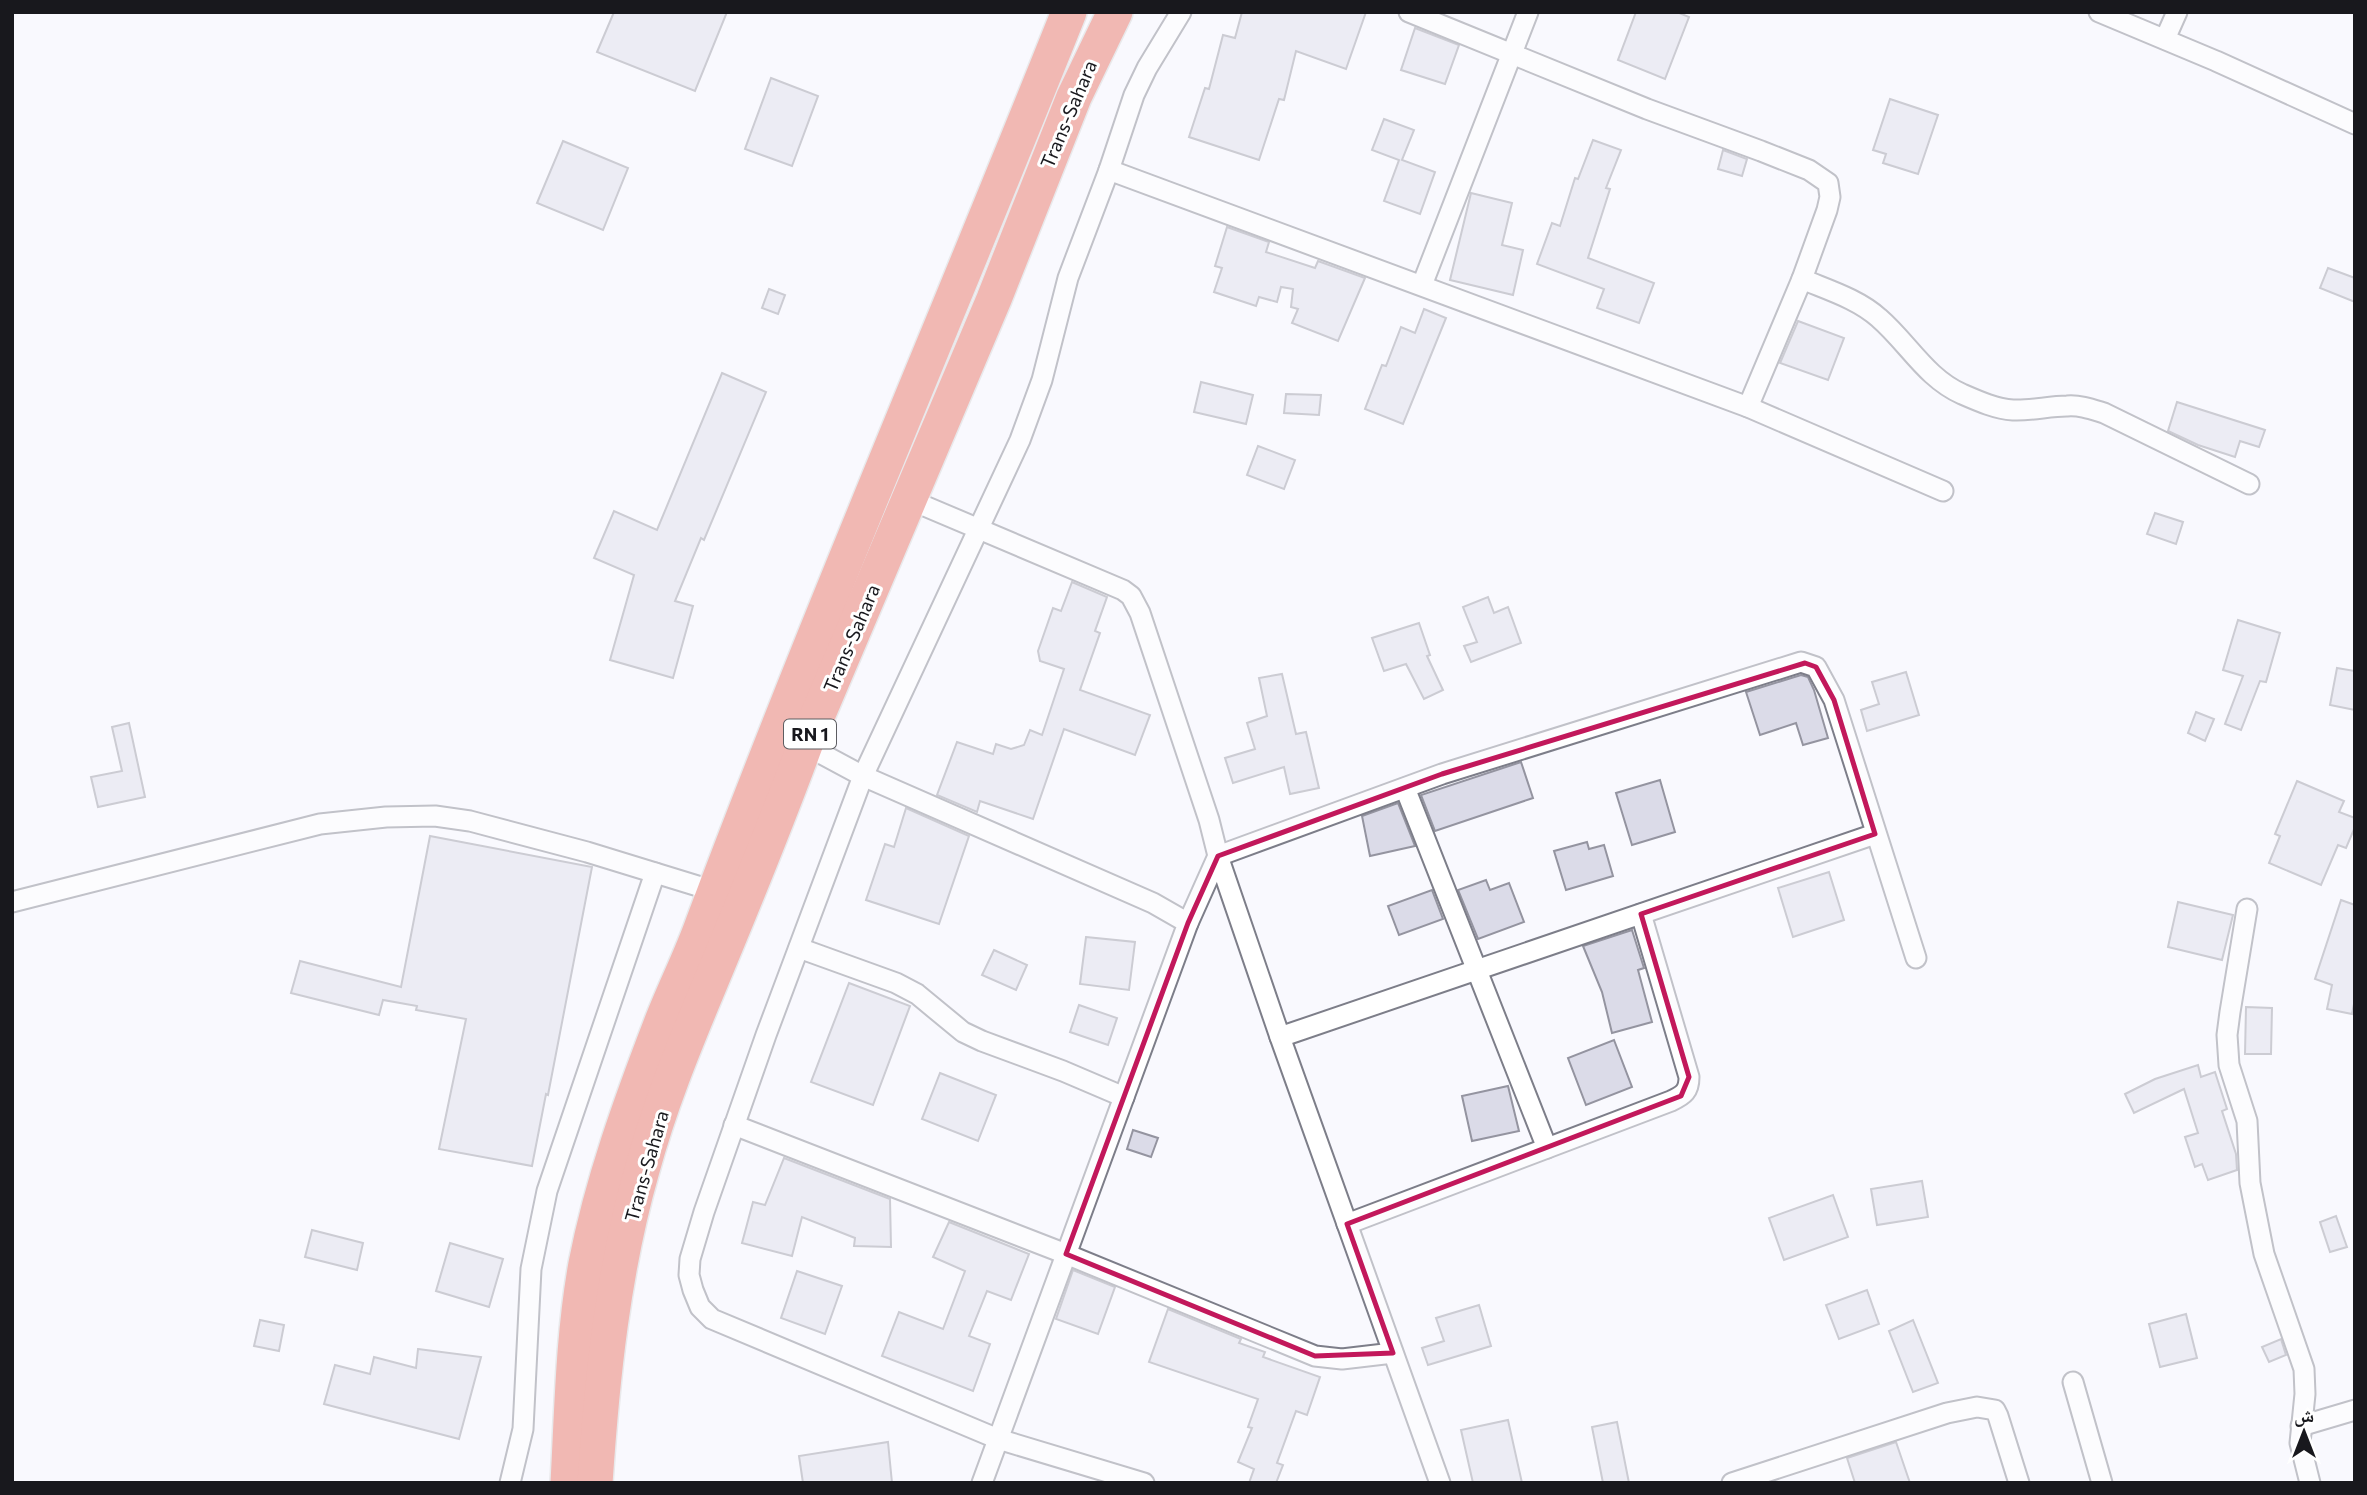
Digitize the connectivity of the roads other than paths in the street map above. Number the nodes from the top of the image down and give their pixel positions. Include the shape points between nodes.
1 (1069, 12) edge
2 (1115, 12) edge
3 (1181, 12) edge
4 (1409, 12) edge
5 (1528, 12) edge
6 (2099, 12) edge
7 (2177, 12) edge
8 (2165, 39) junction
9 (1512, 54) junction
10 (2355, 124) edge
11 (1109, 170) junction
12 (1802, 279) junction
13 (1422, 285) junction
14 (1748, 407) junction
15 (2249, 484) dead end
16 (1943, 491) dead end
17 (908, 499) junction
18 (978, 529) junction
19 (805, 745) junction
20 (863, 776) junction
21 (1405, 788) junction
22 (1875, 834) junction
23 (1218, 856) junction
24 (655, 873) junction
25 (715, 891) junction
26 (12, 902) edge
27 (2247, 909) dead end
28 (1641, 914) junction
29 (1188, 923) junction
30 (799, 948) junction
31 (1916, 958) dead end
32 (1476, 969) junction
33 (1280, 1037) junction
34 (1124, 1097) junction
35 (734, 1125) junction
36 (1547, 1148) junction
37 (1347, 1224) junction
38 (1066, 1255) junction
39 (1393, 1353) junction
40 (2073, 1382) dead end
41 (2355, 1410) edge
42 (2301, 1426) junction
43 (998, 1439) junction
44 (510, 1483) edge
45 (568, 1483) edge
46 (596, 1483) edge
47 (982, 1483) edge
48 (1144, 1483) edge
49 (1440, 1483) edge
50 (1732, 1483) edge
51 (2019, 1483) edge
52 (2102, 1483) edge
53 (2310, 1483) edge

1 - 25 highway, Trans-Sahara / RN 1
2 - 17 highway, Trans-Sahara / RN 1 via 1074,97
3 - 11 street via 1134,94
4 - 9 street
5 - 9 street
6 - 8 street
7 - 8 street
8 - 10 street
9 - 12 street via 1824,179 1830,197
9 - 13 street
11 - 13 street
11 - 18 street via 1068,278 1042,380
12 - 14 street
12 - 15 street via 1877,316 1926,369 1959,392 2010,410 2065,405 2104,413
13 - 14 street
14 - 16 street
17 - 18 street
17 - 19 highway, Trans-Sahara / RN 1
18 - 20 street
18 - 23 street via 1131,596 1166,688
19 - 20 street
19 - 46 highway, Trans-Sahara / RN 1 via 684,1045 641,1171 618,1275 599,1420
20 - 29 street via 1153,903
20 - 30 street
21 - 22 street via 1566,734 1805,663 1816,667 1834,700
21 - 23 street
21 - 32 street
22 - 28 street
22 - 31 street
23 - 29 street
23 - 33 street
24 - 25 street
24 - 26 street via 470,821 386,817 320,824
24 - 44 street via 547,1191 531,1269 523,1429
25 - 45 highway, Trans-Sahara / RN 1 via 661,1024 600,1205 586,1266 578,1334
27 - 42 street via 2227,1035 2229,1065 2247,1121 2250,1184 2264,1254 2304,1369
28 - 32 street
28 - 36 street via 1689,1087 1671,1101
29 - 34 street
30 - 34 street via 896,983 934,1006 963,1032
30 - 35 street
32 - 33 street
32 - 36 street
33 - 37 street
34 - 38 street
35 - 38 street
35 - 43 street via 690,1259 689,1275 700,1307 712,1319
36 - 37 street
37 - 39 street
38 - 39 street via 1315,1356 1342,1359
38 - 43 street
39 - 49 street
40 - 52 street
41 - 42 street
42 - 53 street
43 - 47 street
43 - 48 street
50 - 51 street via 1977,1407 1995,1410

